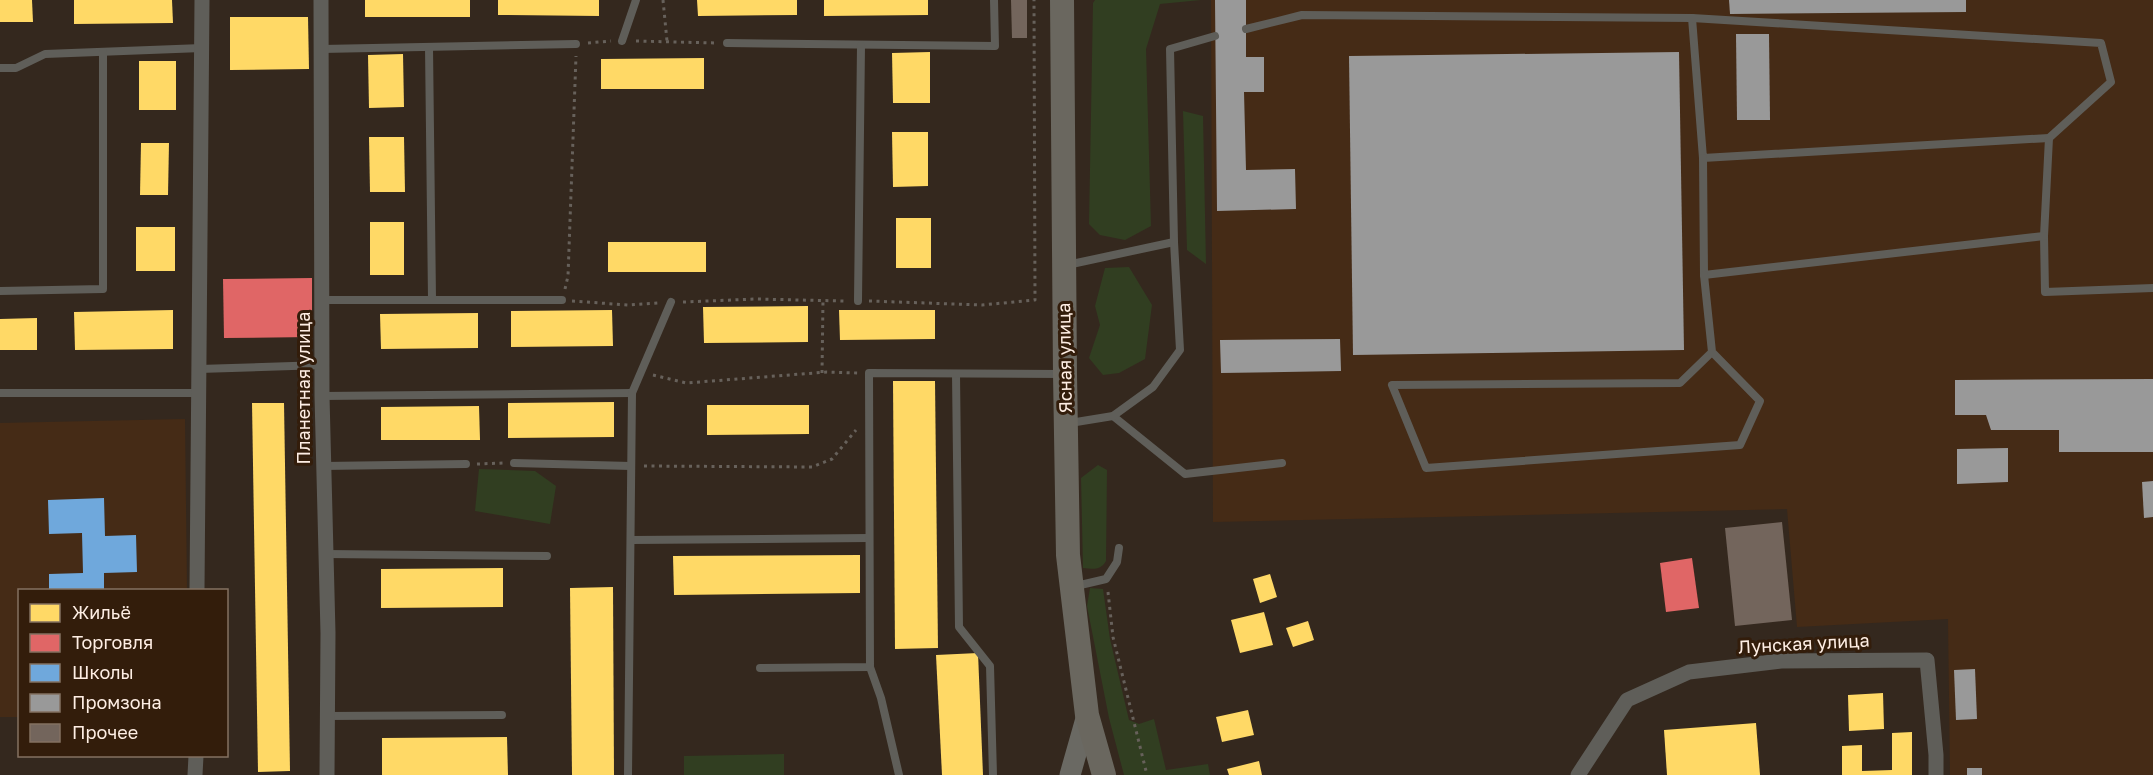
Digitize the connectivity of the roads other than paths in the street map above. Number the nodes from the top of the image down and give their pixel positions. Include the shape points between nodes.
1 (202, 0) edge
2 (321, 0) edge
3 (636, 0) edge
4 (994, 0) edge
5 (1062, 0) edge
6 (1692, 18) junction
7 (1246, 29) dead end
8 (1215, 36) dead end
9 (622, 40) road end
10 (728, 43) road end
11 (576, 44) road end
12 (861, 46) junction
13 (429, 47) junction
14 (202, 48) junction
15 (322, 49) junction
16 (103, 52) junction
17 (0, 68) edge
18 (2049, 138) junction
19 (1703, 158) junction
20 (2044, 236) junction
21 (1174, 242) junction
22 (1064, 266) junction
23 (1704, 275) junction
24 (2153, 288) edge
25 (0, 291) edge
26 (432, 299) junction
27 (322, 300) junction
28 (562, 300) road end
29 (858, 301) road end
30 (671, 302) road end
31 (1712, 352) junction
32 (323, 365) junction
33 (199, 369) junction
34 (956, 374) junction
35 (1065, 374) junction
36 (0, 393) edge
37 (199, 393) junction
38 (632, 393) junction
39 (322, 396) junction
40 (1113, 416) junction
41 (1066, 424) junction
42 (514, 463) road end
43 (1282, 463) dead end
44 (466, 464) road end
45 (323, 466) junction
46 (631, 466) junction
47 (869, 538) junction
48 (631, 540) junction
49 (1119, 548) dead end
50 (325, 554) junction
51 (546, 556) dead end
52 (1071, 587) junction
53 (197, 589) edge
54 (870, 667) junction
55 (760, 668) dead end
56 (502, 715) dead end
57 (1087, 715) junction
58 (328, 716) junction
59 (196, 757) edge
60 (195, 775) edge
61 (327, 775) edge
62 (628, 775) edge
63 (898, 775) edge
64 (993, 775) edge
65 (1070, 775) edge
66 (1104, 775) edge
67 (1578, 775) edge
68 (1936, 775) edge

1 - 14 street
2 - 15 street, Планетная улица
3 - 9 lane
4 - 12 lane via 995,46
5 - 22 main road, Ясная улица
6 - 7 lane via 1302,15
6 - 18 lane via 2101,43 2111,82
6 - 19 lane
8 - 21 lane via 1170,49
10 - 12 lane
11 - 13 lane
12 - 29 lane
13 - 15 lane
13 - 26 lane
14 - 16 lane
14 - 33 street
15 - 27 street, Планетная улица
16 - 17 lane via 45,54 16,68
16 - 25 lane via 103,289
18 - 19 lane
18 - 20 lane
19 - 23 lane
20 - 23 lane
20 - 24 lane via 2045,292
21 - 22 lane
21 - 40 lane via 1180,350 1153,387
22 - 35 main road, Ясная улица
23 - 31 lane
26 - 27 lane
26 - 28 lane
27 - 32 street, Планетная улица
30 - 38 lane
31 - 31 lane via 1680,383 1392,385 1426,468 1740,445 1760,401
32 - 33 lane
32 - 39 street, Планетная улица
33 - 37 street
34 - 35 lane
34 - 47 lane via 869,374
34 - 64 lane via 959,627 990,666
35 - 41 main road, Ясная улица
36 - 37 lane
37 - 53 street
38 - 39 lane
38 - 46 lane
39 - 45 street, Планетная улица
40 - 41 lane
40 - 43 lane via 1185,474
41 - 52 main road, Ясная улица
42 - 46 lane
44 - 45 lane
45 - 50 street, Планетная улица
46 - 48 lane
47 - 48 lane
47 - 54 lane
48 - 62 lane
49 - 52 lane via 1117,562 1106,579
50 - 51 lane
50 - 58 street, Планетная улица
52 - 57 main road, Ясная улица
54 - 55 lane
54 - 63 lane
56 - 58 lane
57 - 65 main road
57 - 66 main road, Ясная улица
58 - 61 street, Планетная улица
59 - 60 street
67 - 68 street, Лунская улица via 1627,700 1689,672 1780,660 1927,660

